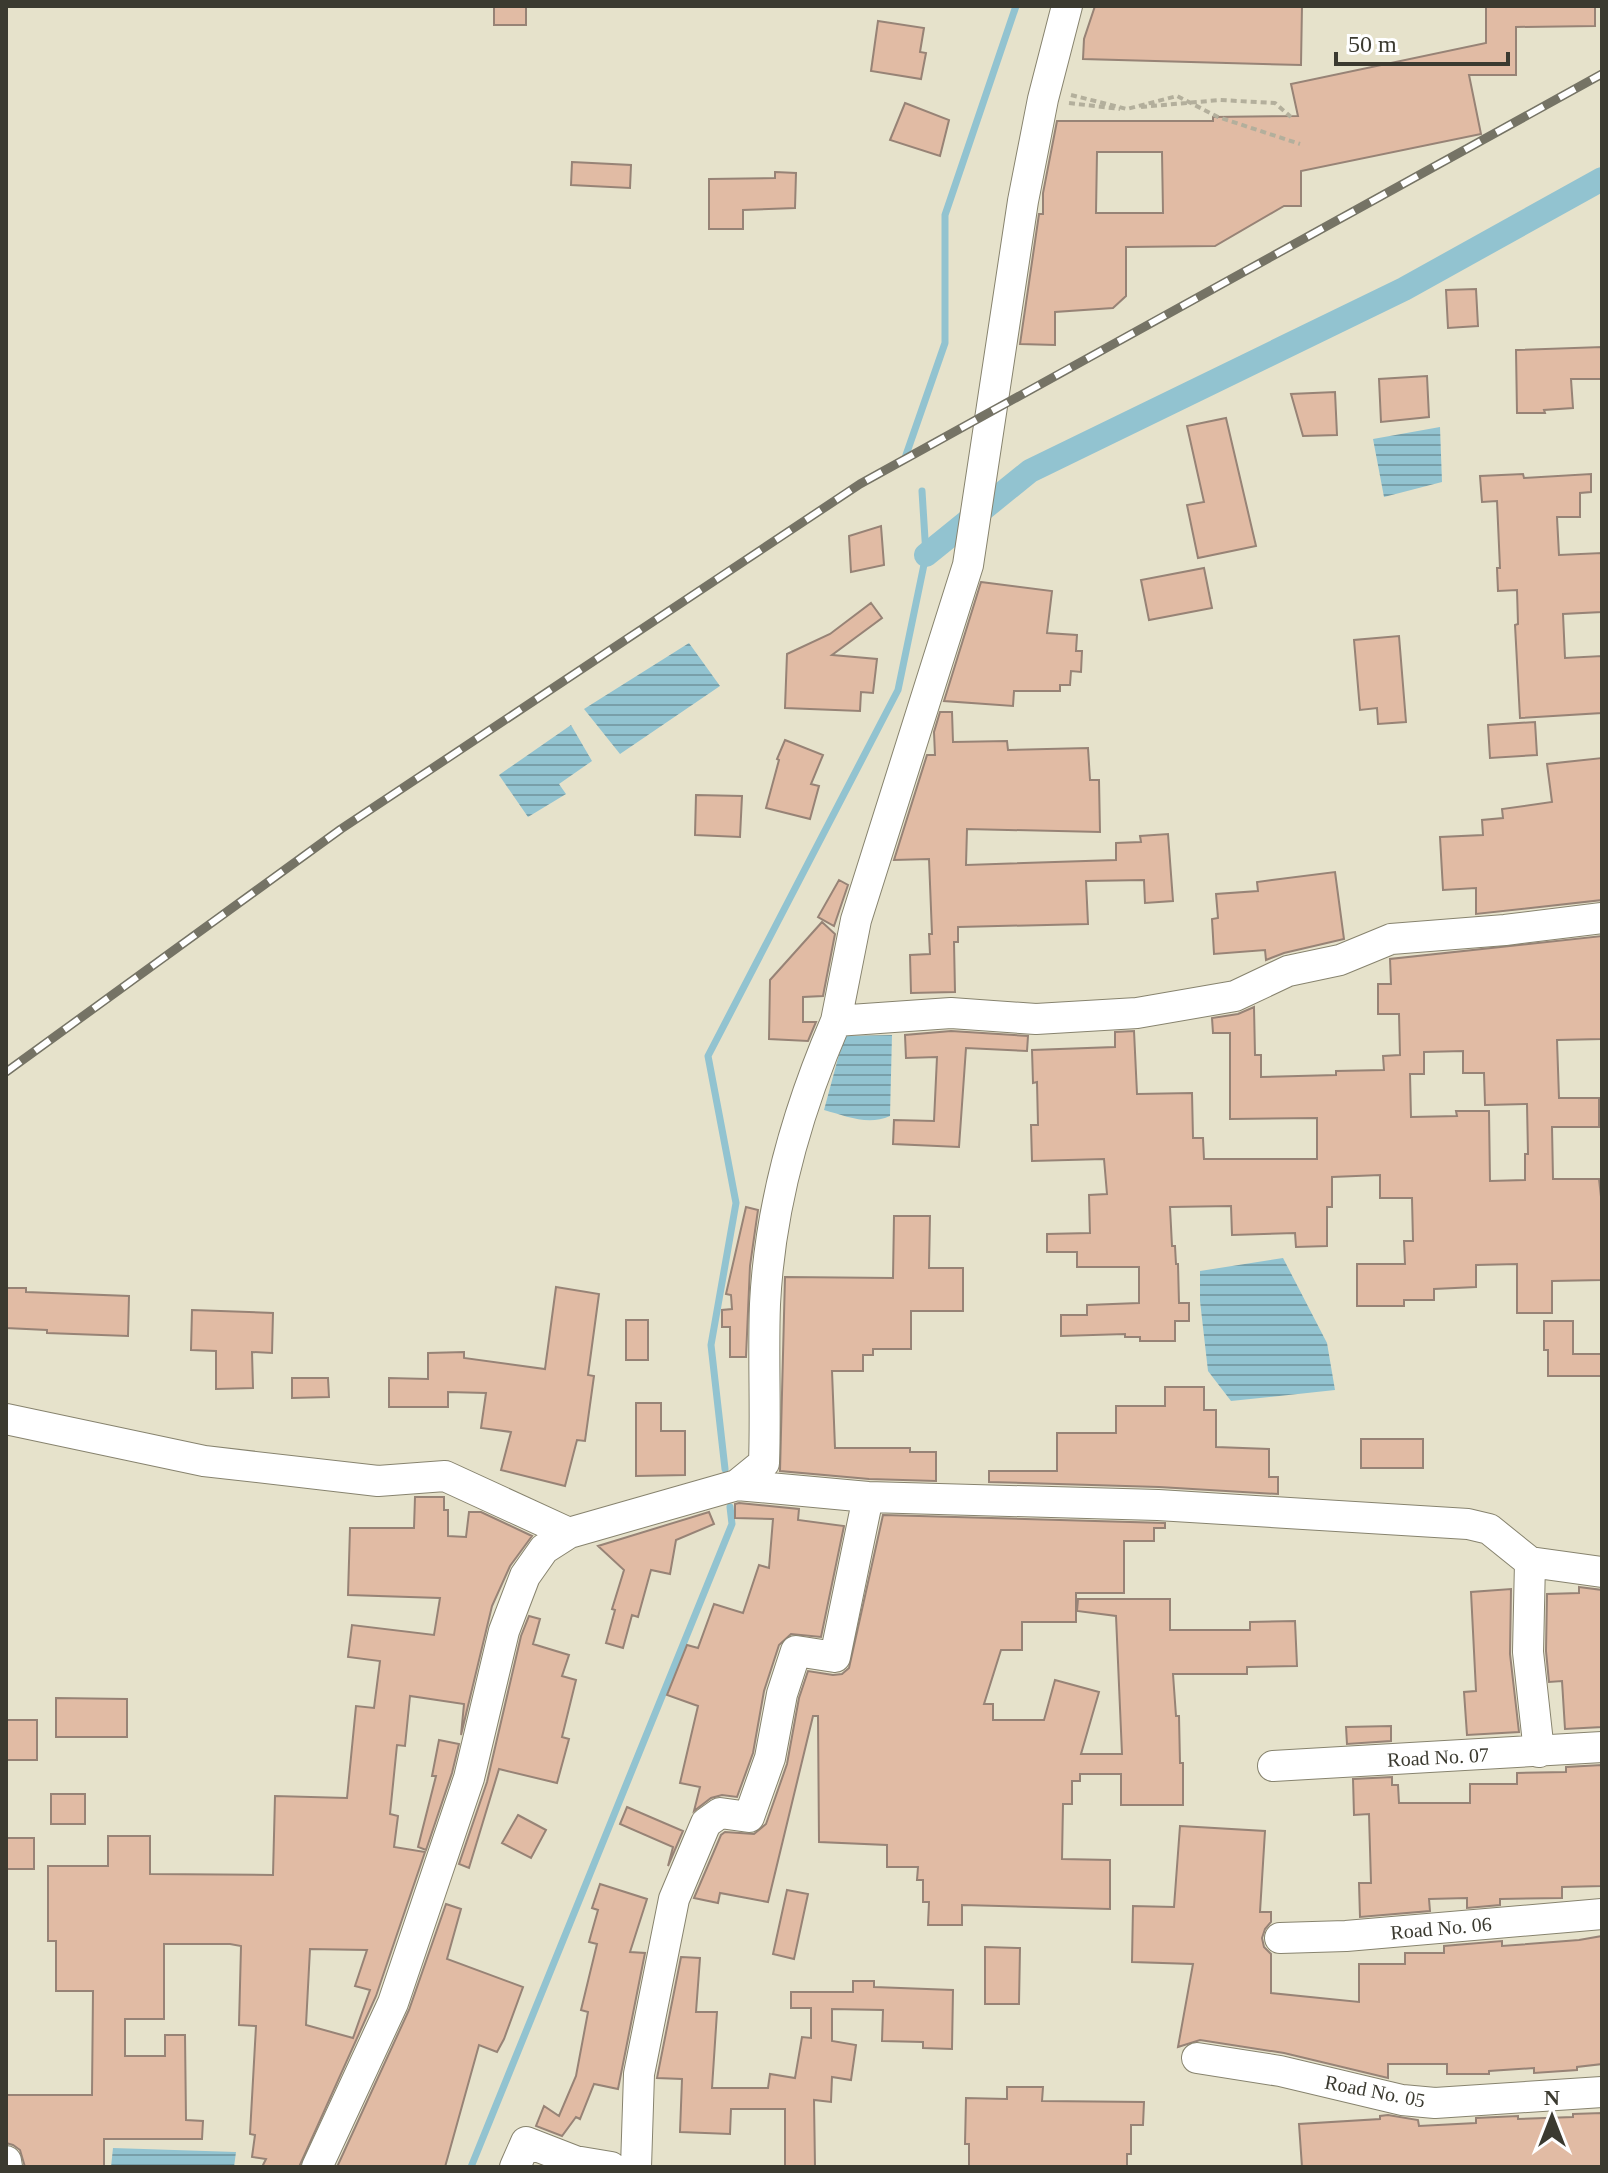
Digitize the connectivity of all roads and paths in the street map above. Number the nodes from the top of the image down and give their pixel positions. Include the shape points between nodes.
1 (1067, 6) edge
2 (1044, 94) junction
3 (1127, 109) junction
4 (1291, 117) dead end
5 (1300, 144) dead end
6 (1602, 918) edge
7 (836, 1021) junction
8 (6, 1419) edge
9 (737, 1485) junction
10 (868, 1497) junction
11 (569, 1533) junction
12 (1530, 1562) junction
13 (1602, 1572) edge
14 (1602, 1747) edge
15 (1539, 1752) junction
16 (1273, 1766) dead end
17 (1602, 1914) edge
18 (1280, 1938) dead end
19 (1197, 2058) dead end
20 (1602, 2092) edge
21 (6, 2161) edge
22 (7, 2167) edge
23 (317, 2167) edge
24 (515, 2167) edge
25 (611, 2167) edge
26 (636, 2167) edge

1 - 2 street
2 - 3 path
2 - 3 path
2 - 7 street via 968,565 856,920
3 - 4 path via 1220,100 1275,103
3 - 5 path via 1177,96 1218,117
6 - 7 street via 1391,939 1340,960 1288,971 1235,996 1137,1013 1036,1019 951,1013
7 - 9 street via 810,1082 781,1182 771,1239 764,1463
8 - 11 street via 204,1461 378,1481 445,1476
9 - 10 street
9 - 11 street
10 - 12 street via 1158,1505 1468,1524 1489,1529
10 - 26 street via 835,1657 796,1651 770,1758 749,1817 720,1813 706,1823 674,1899 639,2074
11 - 23 street via 544,1549 525,1576 504,1631 469,1778 393,2003
12 - 13 street
12 - 15 street via 1528,1652
14 - 15 street, Road No. 07
15 - 16 street, Road No. 07
17 - 18 street, Road No. 06
19 - 20 street, Road No. 05 via 1435,2103
21 - 22 street
24 - 25 street via 526,2142 575,2161

